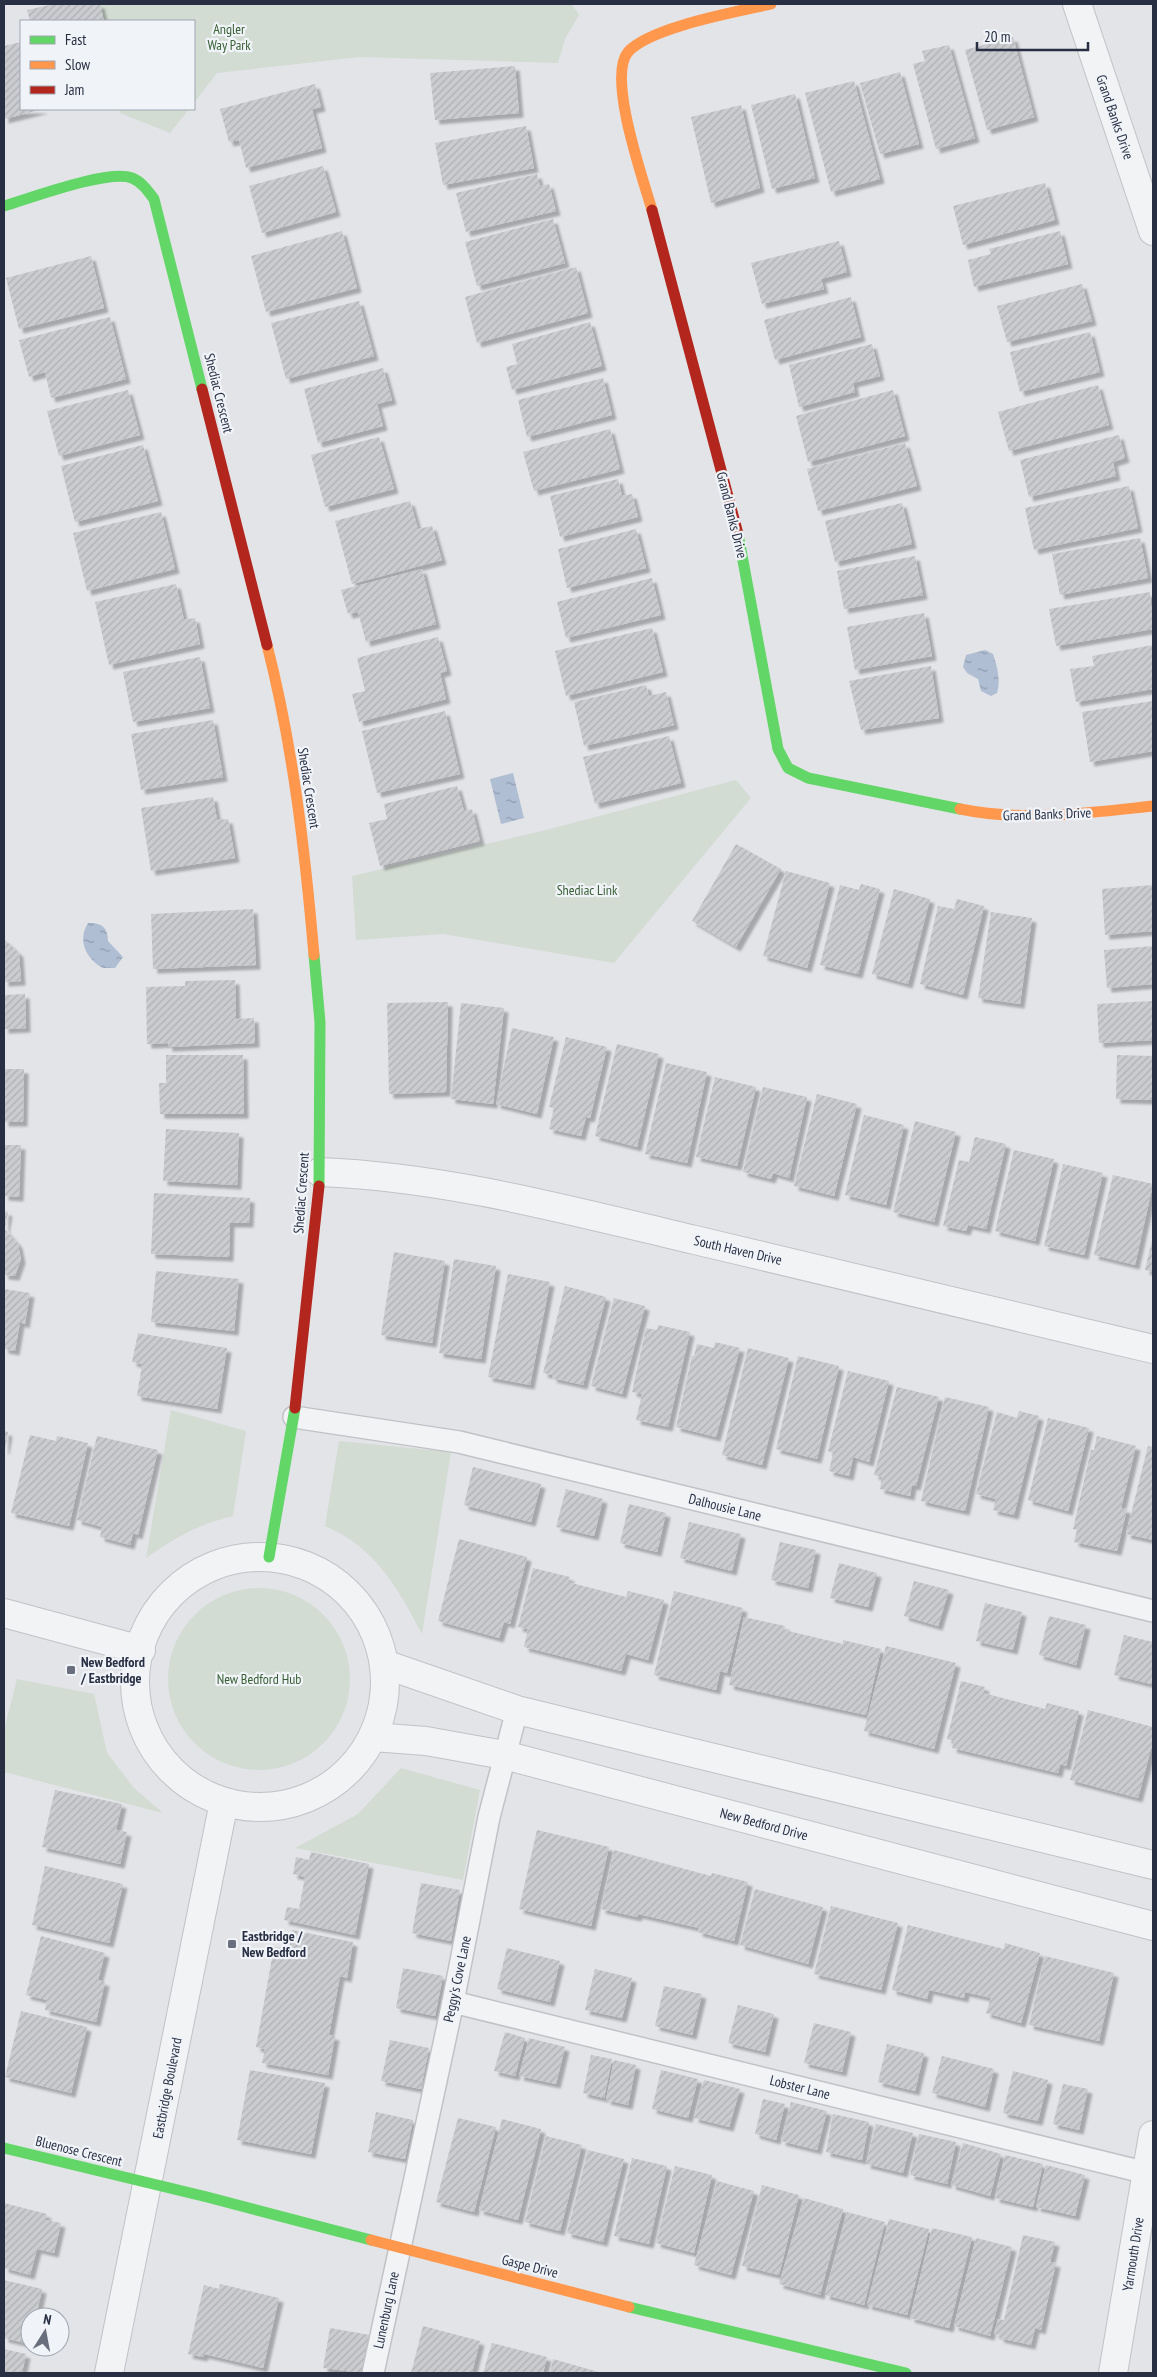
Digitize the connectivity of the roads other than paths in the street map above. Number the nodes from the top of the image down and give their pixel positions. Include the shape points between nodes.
1 (771, 4) edge
2 (1077, 4) edge
3 (4, 206) edge
4 (1153, 231) edge
5 (1153, 806) edge
6 (320, 1172) junction
7 (1153, 1349) edge
8 (294, 1417) junction
9 (269, 1557) junction
10 (1153, 1611) edge
11 (4, 1613) edge
12 (141, 1650) junction
13 (384, 1664) junction
14 (517, 1710) junction
15 (373, 1737) junction
16 (504, 1756) junction
17 (224, 1802) junction
18 (1153, 1865) edge
19 (1153, 1926) edge
20 (453, 2002) junction
21 (1153, 2135) edge
22 (4, 2148) edge
23 (1146, 2173) junction
24 (148, 2183) junction
25 (399, 2248) junction
26 (109, 2373) edge
27 (373, 2373) edge
28 (906, 2373) edge
29 (1113, 2373) edge

1 - 5 street, Grand Banks Drive via 636,43 627,52 619,77 738,536 771,717 782,758 788,768 808,778 988,815 1071,815
2 - 4 street, Grand Banks Drive
3 - 6 street, Shediac Crescent via 102,179 129,178 144,185 154,199 269,652 295,786 320,1022
6 - 7 street, South Haven Drive via 408,1178 521,1199
6 - 8 street, Shediac Crescent
8 - 9 street, Shediac Crescent
8 - 10 lane, Dalhousie Lane via 459,1442
9 - 12 street via 238,1558 208,1568 187,1580 153,1616
9 - 13 street via 296,1562 321,1572 346,1591 367,1616 378,1639
11 - 12 street
12 - 17 street via 135,1683 138,1711 148,1738 164,1762 196,1789
13 - 14 street
13 - 15 street via 385,1695
14 - 16 lane, Peggy's Cove Lane
14 - 18 street
15 - 16 street, New Bedford Drive via 426,1741
15 - 17 street via 351,1768 316,1794 272,1806
16 - 19 street, New Bedford Drive
16 - 20 lane, Peggy's Cove Lane
17 - 24 street, Eastbridge Boulevard
20 - 23 lane, Lobster Lane
20 - 25 lane, Peggy's Cove Lane
21 - 23 street, Yarmouth Drive
22 - 24 street, Bluenose Crescent
23 - 29 street, Yarmouth Drive
24 - 25 street, Gaspe Drive
24 - 26 street, Eastbridge Boulevard
25 - 27 lane, Lunenburg Lane
25 - 28 street, Gaspe Drive

